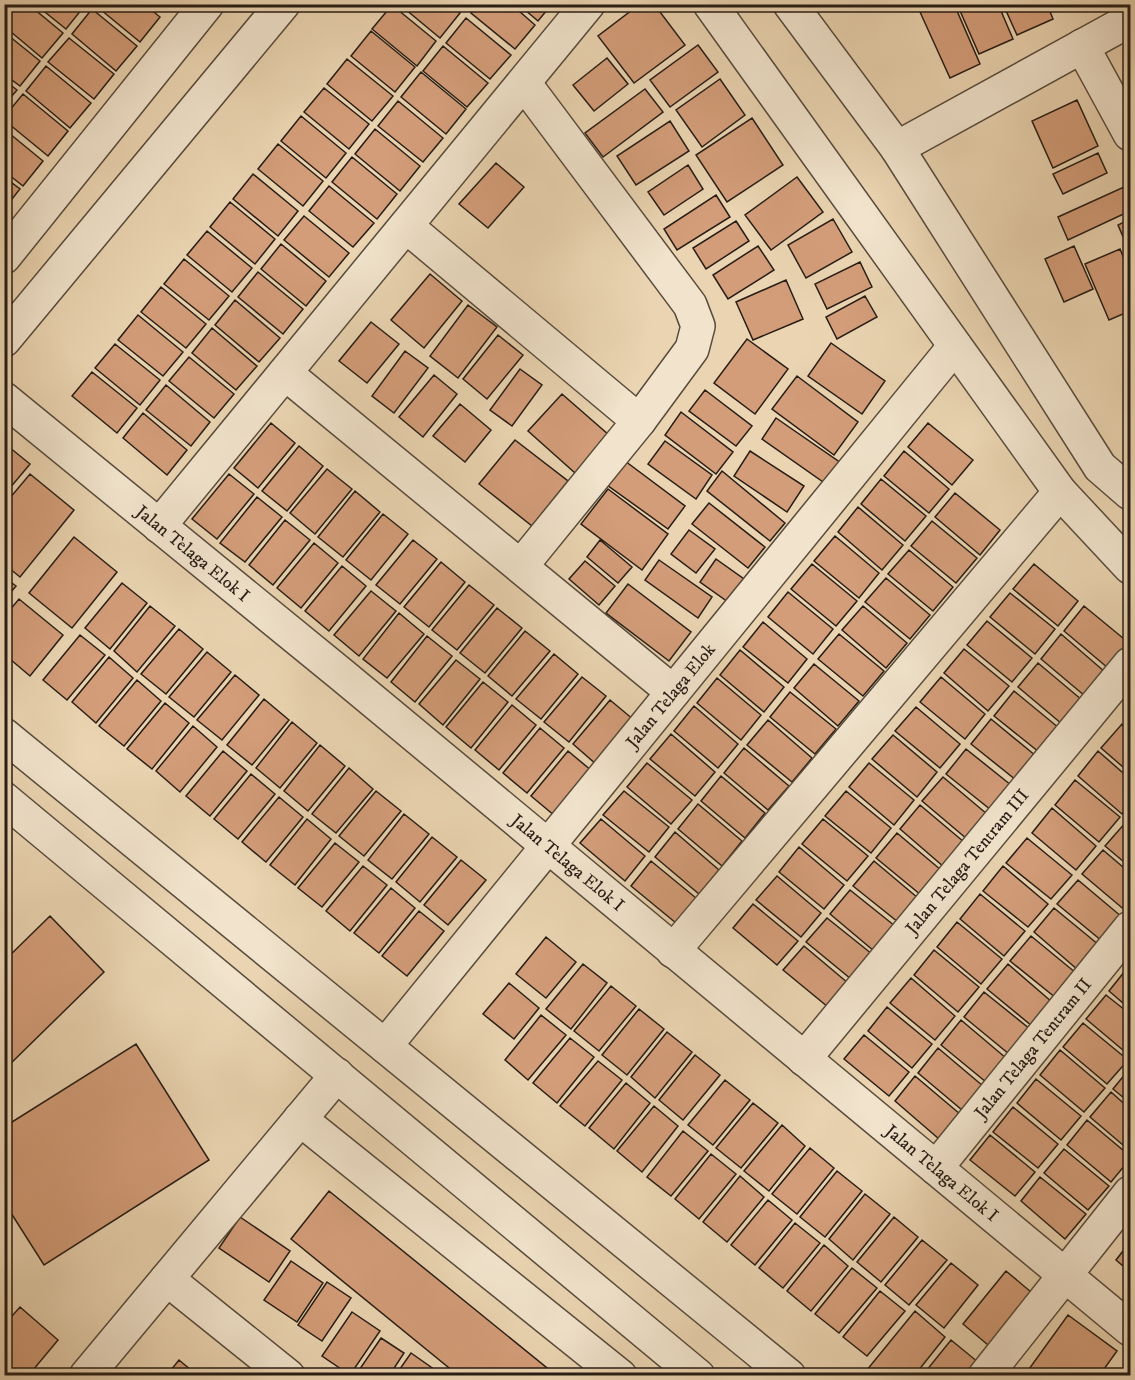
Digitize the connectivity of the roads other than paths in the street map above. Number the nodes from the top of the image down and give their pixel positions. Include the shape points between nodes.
1 (283, 4) edge
2 (588, 4) edge
3 (710, 4) edge
4 (790, 4) edge
5 (204, 6) edge
6 (1131, 20) edge
7 (1082, 46) junction
8 (524, 83) junction
9 (1131, 134) edge
10 (897, 148) junction
11 (406, 226) junction
12 (4, 257) edge
13 (4, 340) edge
14 (954, 346) junction
15 (285, 373) junction
16 (4, 399) edge
17 (639, 421) junction
18 (1060, 492) junction
19 (1131, 493) edge
20 (159, 526) junction
21 (521, 566) junction
22 (1131, 567) edge
23 (1131, 664) edge
24 (673, 692) junction
25 (4, 735) edge
26 (4, 799) edge
27 (547, 847) junction
28 (1131, 928) edge
29 (673, 951) junction
30 (385, 1046) junction
31 (804, 1059) junction
32 (337, 1075) junction
33 (300, 1119) junction
34 (936, 1168) junction
35 (1131, 1193) edge
36 (1065, 1275) junction
37 (167, 1279) junction
38 (1131, 1329) edge
39 (86, 1376) edge
40 (288, 1376) edge
41 (620, 1376) edge
42 (698, 1376) edge
43 (789, 1376) edge
44 (985, 1376) edge

1 - 13 street
2 - 8 street
3 - 14 street
4 - 10 street
5 - 12 street
6 - 7 street
7 - 9 street
7 - 10 street
8 - 11 street
8 - 17 street via 690,305 698,326 692,349
10 - 19 street via 1100,467
11 - 15 street
11 - 17 street
14 - 18 street
14 - 24 street, Jalan Telaga Elok
15 - 20 street
15 - 21 street
16 - 20 street, Jalan Telaga Elok I
17 - 21 street
18 - 22 street
18 - 29 street
20 - 27 street, Jalan Telaga Elok I
21 - 24 street
23 - 31 street, Jalan Telaga Tentram III
24 - 27 street, Jalan Telaga Elok
25 - 30 street
26 - 32 street
27 - 29 street, Jalan Telaga Elok I
27 - 30 street, Jalan Telaga Elok
28 - 34 street, Jalan Telaga Tentram II
29 - 31 street, Jalan Telaga Elok I
30 - 43 street
31 - 34 street, Jalan Telaga Elok I
32 - 33 street
32 - 42 street
33 - 37 street
33 - 41 street
34 - 36 street, Jalan Telaga Elok I
35 - 36 street
36 - 38 street, Jalan Telaga Elok I
36 - 44 street
37 - 39 street
37 - 40 street

